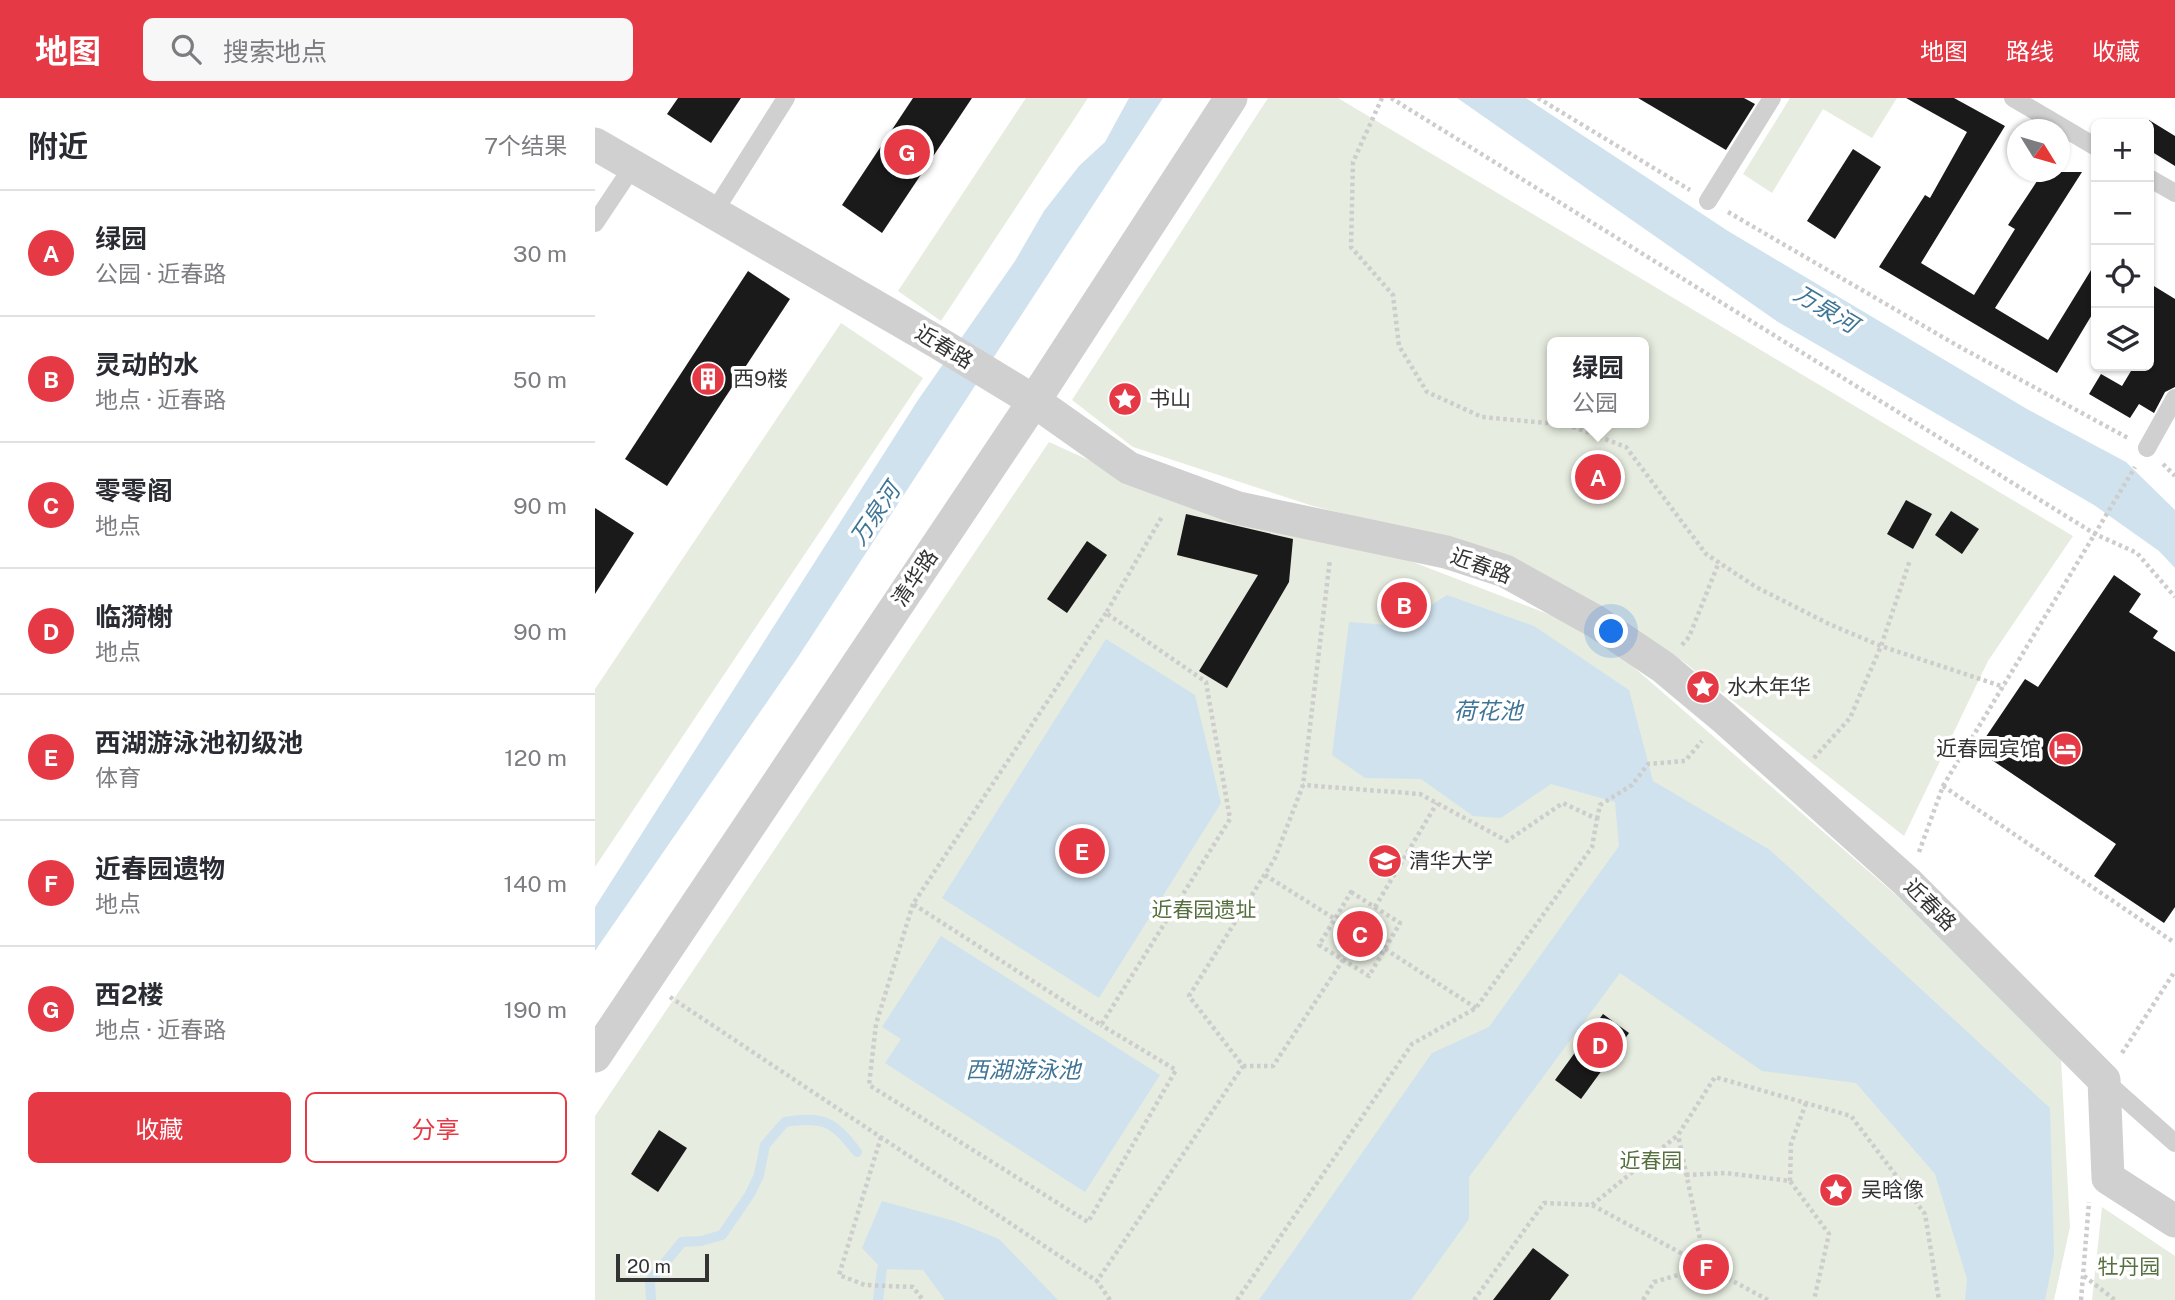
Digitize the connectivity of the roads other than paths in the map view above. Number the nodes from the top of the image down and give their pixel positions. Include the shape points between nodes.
1 (786, 98) edge
2 (1231, 98) edge
3 (1772, 98) edge
4 (2013, 98) edge
5 (595, 144) edge
6 (2091, 144) edge
7 (632, 166) junction
8 (2154, 181) edge
9 (2175, 193) edge
10 (1708, 201) road end
11 (714, 212) junction
12 (595, 223) edge
13 (2175, 398) edge
14 (1034, 401) junction
15 (2147, 448) road end
16 (595, 1056) edge
17 (2104, 1080) junction
18 (2175, 1143) edge
19 (2175, 1221) edge

1 - 11 lane
2 - 14 street, 清华路
3 - 10 lane
4 - 6 lane
5 - 7 street, 近春路
7 - 11 street, 近春路
7 - 12 lane
8 - 9 lane
11 - 14 street, 近春路
13 - 15 lane
14 - 16 street, 清华路
14 - 17 street, 近春路 via 1129,468 1238,508 1446,552 1505,571 1595,621 1663,667 1907,882
17 - 18 lane
17 - 19 street via 2108,1178

